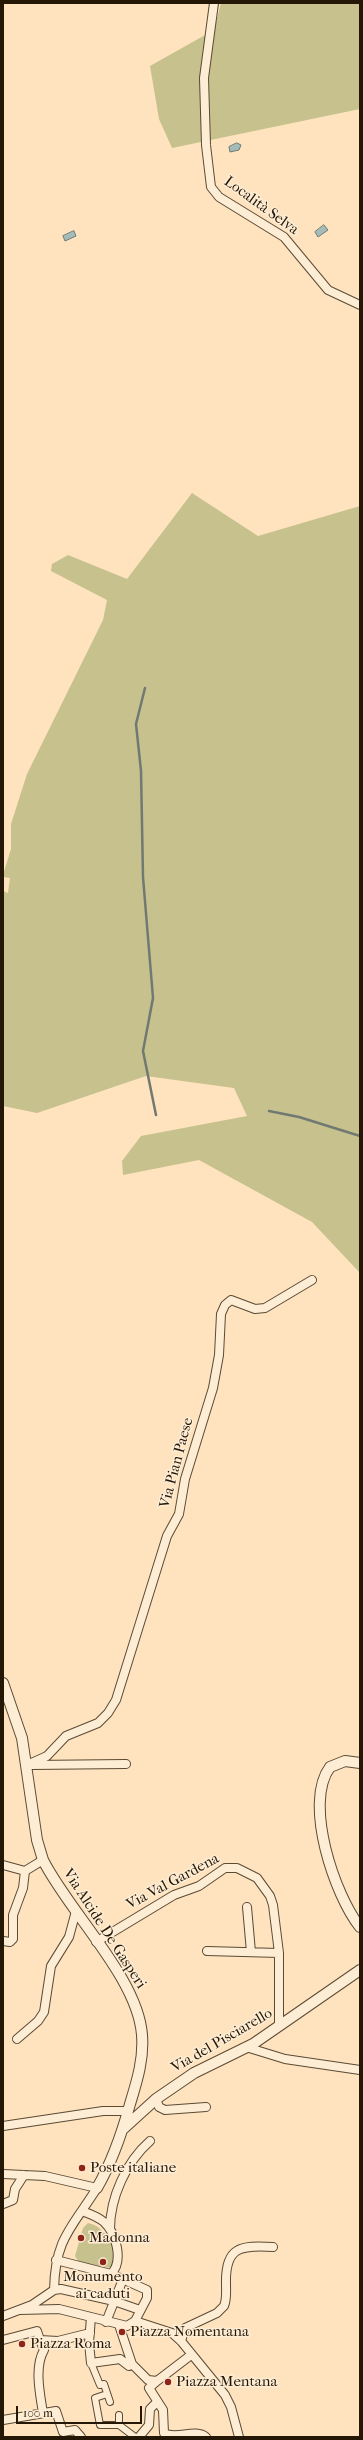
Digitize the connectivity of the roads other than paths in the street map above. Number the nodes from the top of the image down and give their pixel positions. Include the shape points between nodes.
1 (214, 3) edge
2 (360, 304) edge
3 (312, 1280) dead end
4 (3, 1683) edge
5 (360, 1763) edge
6 (126, 1764) dead end
7 (27, 1765) junction
8 (43, 1860) junction
9 (3, 1865) edge
10 (25, 1871) junction
11 (247, 1907) dead end
12 (76, 1911) junction
13 (360, 1927) edge
14 (3, 1940) edge
15 (96, 1942) junction
16 (207, 1951) dead end
17 (251, 1952) junction
18 (279, 1953) junction
19 (360, 1970) edge
20 (279, 2025) junction
21 (17, 2039) dead end
22 (246, 2048) junction
23 (360, 2070) edge
24 (156, 2099) junction
25 (206, 2107) dead end
26 (128, 2110) junction
27 (3, 2126) edge
28 (123, 2129) junction
29 (150, 2141) dead end
30 (3, 2174) edge
31 (24, 2175) junction
32 (97, 2188) junction
33 (3, 2204) edge
34 (82, 2211) junction
35 (110, 2229) junction
36 (273, 2247) dead end
37 (56, 2260) junction
38 (111, 2274) junction
39 (123, 2279) junction
40 (54, 2290) junction
41 (114, 2301) junction
42 (20, 2310) junction
43 (140, 2310) junction
44 (3, 2316) edge
45 (91, 2317) junction
46 (106, 2322) junction
47 (133, 2323) junction
48 (119, 2325) junction
49 (90, 2333) junction
50 (3, 2340) edge
51 (40, 2340) junction
52 (181, 2341) junction
53 (191, 2355) junction
54 (91, 2363) junction
55 (132, 2364) junction
56 (157, 2381) junction
57 (107, 2394) junction
58 (110, 2402) dead end
59 (157, 2402) junction
60 (43, 2413) junction
61 (119, 2415) dead end
62 (3, 2420) edge
63 (119, 2425) junction
64 (81, 2437) edge
65 (135, 2437) edge
66 (139, 2437) edge
67 (206, 2437) edge
68 (239, 2437) edge

1 - 2 street, Località Selva via 204,84 206,149 211,187 220,197 284,237 328,290
3 - 7 street, Via Pian Paese via 265,1308 254,1309 231,1300 223,1308 220,1317 220,1354 184,1484 180,1511 165,1540 116,1700 98,1723 66,1736 47,1756
4 - 7 street, Via Alcide De Gasperi via 18,1723
5 - 13 street via 345,1761 330,1767 321,1786 318,1805 321,1830 341,1895
6 - 7 street
7 - 8 street, Via Alcide De Gasperi via 36,1833
8 - 10 street
8 - 12 street, Via Alcide De Gasperi
9 - 10 street
10 - 14 street via 23,1888 13,1916 13,1939 10,1942
11 - 17 street
12 - 15 street, Via Alcide De Gasperi
12 - 21 street via 69,1937 51,1966 44,2012 38,2021
15 - 18 street, Via Val Gardena via 170,1897 199,1886 225,1868 234,1867 255,1877 270,1896 274,1908
15 - 26 street, Via Alcide De Gasperi via 131,1996 140,2022 141,2063
16 - 17 street
17 - 18 street
18 - 20 street, Via Val Gardena
19 - 20 street, Via del Pisciarello
20 - 22 street, Via del Pisciarello
22 - 23 street via 285,2059
22 - 24 street, Via del Pisciarello via 204,2066
24 - 25 street via 159,2106 165,2110
24 - 28 street, Via del Pisciarello
26 - 27 street via 103,2111
26 - 28 street, Via Alcide De Gasperi
28 - 32 street, Via Alcide De Gasperi via 110,2164
29 - 35 street via 137,2155 114,2197
30 - 31 street
31 - 32 street via 58,2178
31 - 33 street via 15,2189 13,2200
32 - 34 street
34 - 35 street via 97,2217
34 - 37 street via 63,2239
35 - 38 street via 118,2257
36 - 52 street via 245,2247 232,2253 227,2265 224,2306 217,2313 185,2328
37 - 38 street
37 - 40 street
38 - 39 street
39 - 41 street
39 - 43 street via 144,2287 148,2292
40 - 41 street via 66,2290
40 - 42 street via 37,2303
41 - 43 street
41 - 46 street
42 - 44 street
42 - 45 street via 56,2309
43 - 47 street
45 - 46 street
45 - 49 street
46 - 48 street
47 - 48 street
47 - 52 street via 169,2332
48 - 55 street
49 - 51 street via 58,2341
49 - 54 street
50 - 51 street via 37,2331
51 - 60 street via 44,2350 39,2358 39,2391
52 - 53 street
53 - 56 street
53 - 68 street via 225,2395
54 - 55 street via 120,2359 130,2366
54 - 57 street via 100,2385 104,2384
55 - 56 street via 148,2380
56 - 59 street via 149,2388
57 - 58 street
57 - 63 street via 95,2398 98,2421 100,2425
59 - 66 street via 150,2409 149,2425
59 - 67 street via 164,2413 162,2429 165,2434 200,2434
60 - 62 street
60 - 64 street via 56,2411 62,2432 74,2430
61 - 63 street
63 - 65 street

